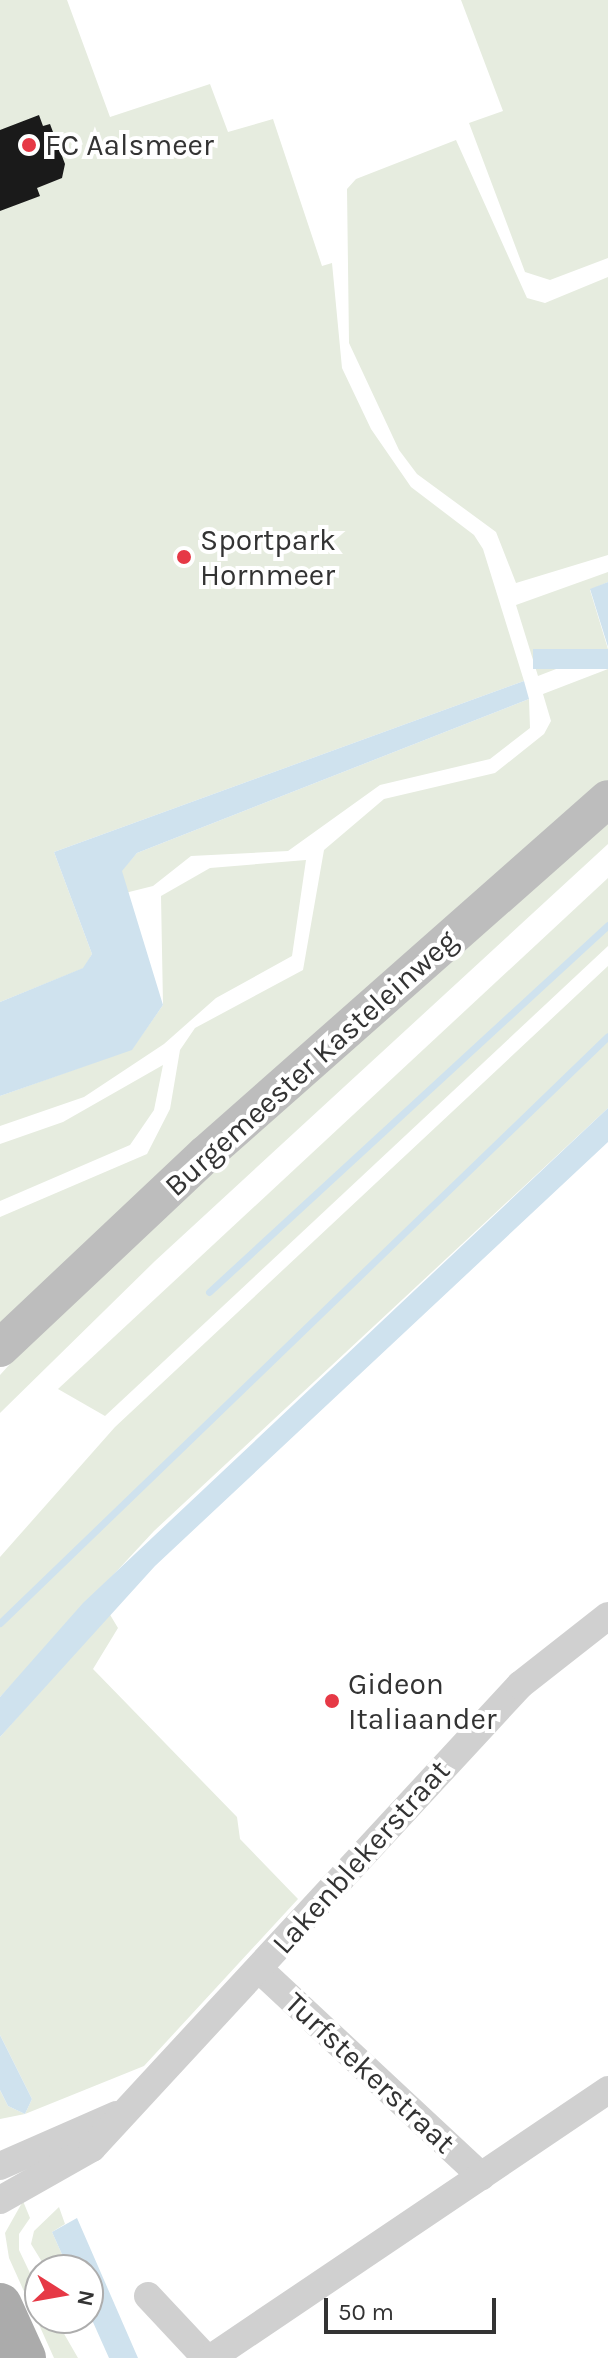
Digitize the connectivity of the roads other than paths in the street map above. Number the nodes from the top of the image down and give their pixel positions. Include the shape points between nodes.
1 (608, 799) edge
2 (6, 1345) edge
3 (608, 1616) edge
4 (259, 1969) junction
5 (608, 2090) edge
6 (124, 2111) junction
7 (0, 2166) edge
8 (481, 2176) junction
9 (0, 2200) edge
10 (148, 2296) dead end
11 (0, 2305) edge
12 (24, 2358) edge
13 (208, 2358) edge

1 - 2 main road, Burgemeester Kasteleinweg via 206,1154
3 - 4 street, Lakenblekerstraat via 520,1685
4 - 6 street, Lakenblekerstraat
4 - 8 street, Turfstekerstraat
5 - 8 street, Turfstekerstraat
6 - 7 street, Lakenblekerstraat
6 - 9 street, Lakenblekerstraat via 73,2162
8 - 13 street, Turfstekerstraat
10 - 13 street, Turfstekerstraat
11 - 12 main road

